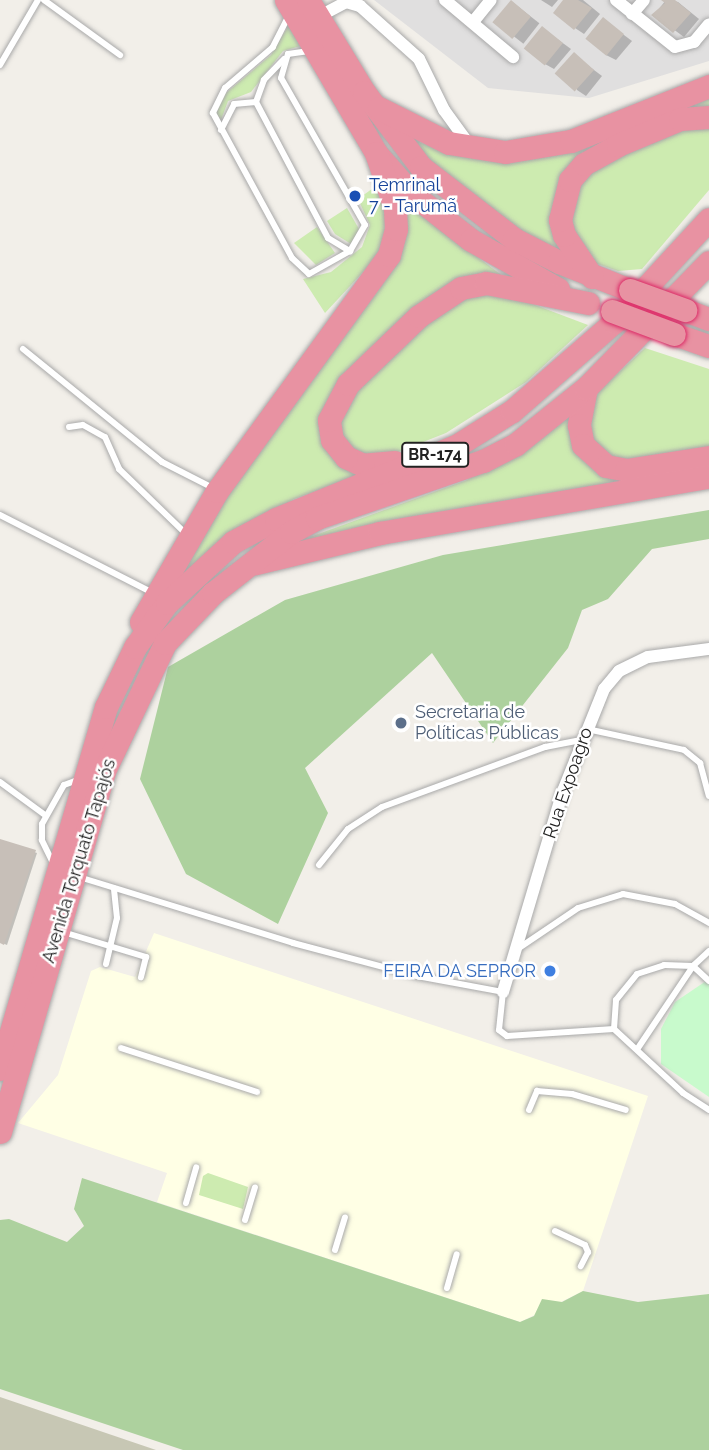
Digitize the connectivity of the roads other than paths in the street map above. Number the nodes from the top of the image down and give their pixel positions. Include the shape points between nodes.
1 (38, 0) edge
2 (44, 0) edge
3 (445, 0) edge
4 (491, 0) edge
5 (616, 0) edge
6 (644, 0) edge
7 (363, 3) edge
8 (301, 6) edge
9 (632, 14) junction
10 (473, 22) junction
11 (709, 24) edge
12 (317, 53) junction
13 (120, 55) dead end
14 (513, 57) dead end
15 (285, 59) junction
16 (0, 65) edge
17 (709, 86) edge
18 (256, 102) junction
19 (373, 104) junction
20 (709, 117) edge
21 (221, 130) junction
22 (474, 150) junction
23 (376, 153) junction
24 (709, 219) edge
25 (350, 251) junction
26 (709, 262) edge
27 (592, 276) junction
28 (587, 303) junction
29 (702, 317) edge
30 (709, 346) edge
31 (23, 349) dead end
32 (586, 388) junction
33 (69, 427) dead end
34 (456, 446) junction
35 (709, 457) edge
36 (709, 477) edge
37 (217, 491) junction
38 (0, 515) edge
39 (188, 536) junction
40 (243, 566) junction
41 (155, 593) junction
42 (135, 647) junction
43 (709, 649) edge
44 (584, 735) junction
45 (83, 779) junction
46 (0, 782) edge
47 (709, 796) edge
48 (46, 814) junction
49 (319, 865) dead end
50 (65, 873) junction
51 (114, 888) junction
52 (709, 923) edge
53 (58, 930) junction
54 (110, 948) junction
55 (517, 949) junction
56 (709, 951) edge
57 (106, 964) dead end
58 (694, 966) junction
59 (141, 977) dead end
60 (709, 981) edge
61 (503, 992) junction
62 (614, 1029) junction
63 (121, 1048) dead end
64 (638, 1048) junction
65 (0, 1069) edge
66 (257, 1092) dead end
67 (529, 1110) dead end
68 (626, 1110) dead end
69 (709, 1110) edge
70 (0, 1132) edge
71 (196, 1167) dead end
72 (255, 1187) dead end
73 (186, 1203) dead end
74 (345, 1218) dead end
75 (245, 1220) dead end
76 (555, 1231) dead end
77 (335, 1250) dead end
78 (457, 1254) dead end
79 (580, 1266) dead end
80 (447, 1288) dead end

1 - 16 lane
2 - 13 lane
3 - 10 street
4 - 10 street
5 - 9 street
6 - 9 street
7 - 8 street
7 - 22 street via 419,59 444,110
8 - 12 highway
8 - 19 highway
8 - 21 lane via 273,47 231,82 217,101 213,113
9 - 11 street via 675,47 694,43
10 - 14 street
12 - 15 lane via 297,50
12 - 23 highway
15 - 18 lane via 264,80
15 - 25 lane via 281,78 365,225
17 - 22 highway via 549,148
18 - 21 lane via 234,104
18 - 25 lane via 328,238
19 - 22 highway via 423,133
19 - 27 highway via 421,167 484,220
20 - 27 highway via 680,119 631,139 583,164 570,180 560,219 564,235
21 - 25 lane via 300,267 317,273
23 - 28 highway via 439,217 516,266
23 - 37 highway via 395,208 396,229 388,255
24 - 34 highway, Avenida Torquato Tapajós / BR-174 via 614,322 544,386
26 - 32 highway, Avenida Torquato Tapajós / BR-174
27 - 29 highway, bridge
28 - 30 highway, bridge
28 - 34 highway via 501,284 461,288 419,316 366,366 337,399 329,419 332,440 346,457 363,465 385,465
31 - 37 lane via 162,462
32 - 35 highway via 579,425 583,445 606,466 626,470
32 - 40 highway, Avenida Torquato Tapajós / BR-174 via 516,444 451,473 317,518
33 - 39 lane via 83,425 105,437 119,469
34 - 42 highway, Avenida Torquato Tapajós / BR-174 via 276,519 233,542 192,575
36 - 40 highway via 359,537
37 - 39 highway
38 - 41 lane
39 - 41 highway
40 - 50 highway, Avenida Torquato Tapajós / BR-174 via 165,643 104,771
41 - 42 highway
42 - 45 highway, Avenida Torquato Tapajós / BR-174 via 107,707
43 - 44 street, Rua Expoagro via 648,657 619,671 604,689
44 - 47 lane via 684,750 700,764
44 - 49 lane via 382,807 348,829
44 - 55 street, Rua Expoagro
45 - 48 lane via 64,785
45 - 50 highway, Avenida Torquato Tapajós / BR-174
46 - 48 lane
48 - 50 lane via 42,840
50 - 51 lane
50 - 53 highway, Avenida Torquato Tapajós / BR-174
50 - 65 highway, Avenida Torquato Tapajós / BR-174
51 - 54 lane via 117,918
51 - 61 lane via 326,953
52 - 55 lane via 675,904 623,894 579,908
53 - 54 lane
53 - 70 highway, Avenida Torquato Tapajós / BR-174
54 - 57 lane
54 - 59 lane via 146,957
55 - 61 street, Rua Expoagro
56 - 58 lane
58 - 60 lane
58 - 62 lane via 664,965 637,974 616,1000
58 - 64 lane
61 - 62 lane via 499,1030 505,1035
62 - 64 lane
63 - 66 lane
64 - 69 lane via 683,1093
67 - 68 lane via 537,1091 572,1094
71 - 73 lane
72 - 75 lane
74 - 77 lane
76 - 79 lane via 585,1245 588,1251
78 - 80 lane

